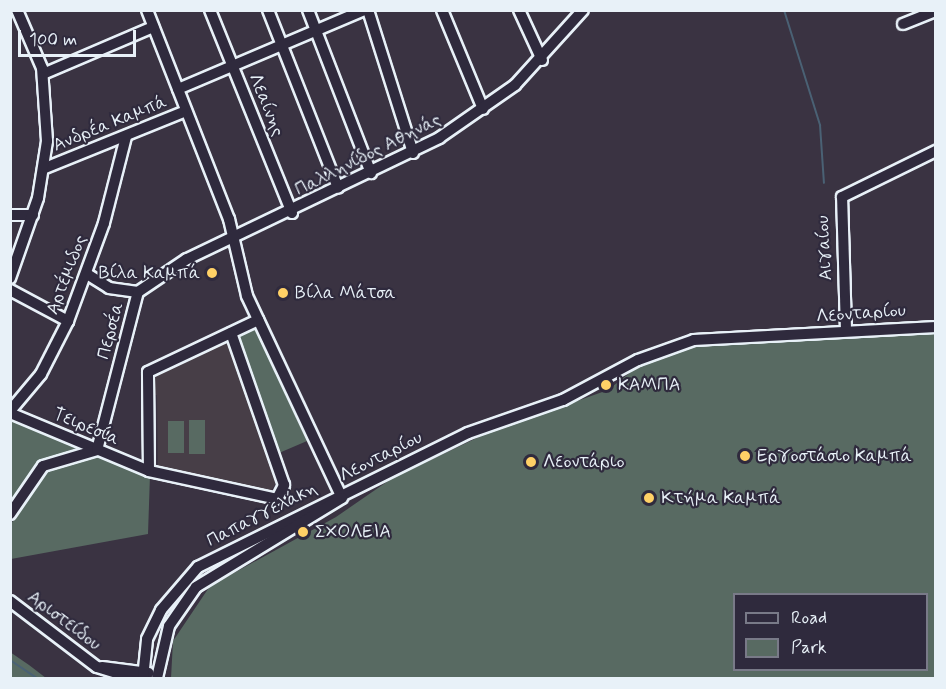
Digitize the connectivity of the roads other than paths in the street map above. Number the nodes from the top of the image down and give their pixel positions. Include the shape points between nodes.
1 (17, 10) edge
2 (147, 10) edge
3 (210, 10) edge
4 (268, 10) edge
5 (308, 10) edge
6 (366, 10) edge
7 (442, 10) edge
8 (519, 10) edge
9 (583, 10) edge
10 (936, 11) edge
11 (903, 24) dead end
12 (153, 27) junction
13 (316, 31) junction
14 (281, 45) junction
15 (542, 60) junction
16 (232, 66) junction
17 (43, 74) junction
18 (178, 89) junction
19 (483, 110) junction
20 (186, 111) junction
21 (126, 137) junction
22 (936, 151) edge
23 (413, 153) junction
24 (45, 168) junction
25 (371, 173) junction
26 (338, 188) junction
27 (291, 213) junction
28 (10, 215) edge
29 (33, 215) junction
30 (235, 240) junction
31 (87, 274) junction
32 (10, 278) edge
33 (10, 290) edge
34 (138, 292) junction
35 (258, 320) junction
36 (68, 321) junction
37 (936, 327) edge
38 (846, 330) junction
39 (231, 333) junction
40 (10, 412) edge
41 (97, 450) junction
42 (149, 471) junction
43 (342, 498) junction
44 (10, 514) edge
45 (10, 601) edge
46 (147, 639) junction
47 (97, 667) junction
48 (118, 667) junction
49 (143, 674) edge
50 (134, 678) edge
51 (157, 678) edge

1 - 17 street
2 - 12 street, Λεονταρίου
3 - 16 street, Λεαίνης
4 - 14 street
5 - 13 street
6 - 13 street
6 - 23 street
7 - 19 street
8 - 15 street
9 - 15 street, Παλληνίδος Αθηνάς
10 - 11 street
12 - 17 street
12 - 18 street, Λεονταρίου
13 - 14 street
13 - 25 street
14 - 16 street
14 - 26 street
15 - 19 street, Παλληνίδος Αθηνάς
16 - 18 street
16 - 27 street, Λεαίνης
17 - 24 street
18 - 20 street, Λεονταρίου
19 - 23 street, Παλληνίδος Αθηνάς
20 - 21 street, Ανδρέα Καμπά
20 - 30 street, Λεονταρίου
21 - 24 street, Ανδρέα Καμπά
21 - 31 street, Αρτέμιδος
22 - 38 street, Αιγαίου via 842,197
23 - 25 street, Παλληνίδος Αθηνάς
24 - 29 street
25 - 26 street, Παλληνίδος Αθηνάς
26 - 27 street, Παλληνίδος Αθηνάς
27 - 30 street, Παλληνίδος Αθηνάς
28 - 29 street
29 - 32 street
30 - 34 street, Περσέα via 187,259
30 - 35 street, Λεονταρίου via 246,292
31 - 34 street via 109,288
31 - 36 street, Αρτέμιδος
33 - 36 street
34 - 41 street, Περσέα
35 - 39 street
35 - 43 street, Λεονταρίου
36 - 40 street, Αρτέμιδος via 41,374
37 - 38 street, Λεονταρίου
38 - 43 street, Λεονταρίου via 721,336 670,346 579,393 468,433
39 - 42 street via 148,372
39 - 42 street, Tειρεσία via 284,491 277,499
40 - 41 street, Tειρεσία
41 - 42 street, Tειρεσία
41 - 44 street via 43,466
43 - 46 street, Παπαγγελάκη via 198,567 171,593
43 - 51 street, Παπαγγελάκη via 196,587 169,626
45 - 47 street, Αριστείδου
46 - 48 street via 132,660
46 - 49 street, Παπαγγελάκη
47 - 48 street, Αριστείδου
47 - 50 street, Αριστείδου
48 - 49 street, Αριστείδου
49 - 51 street, Αριστείδου

